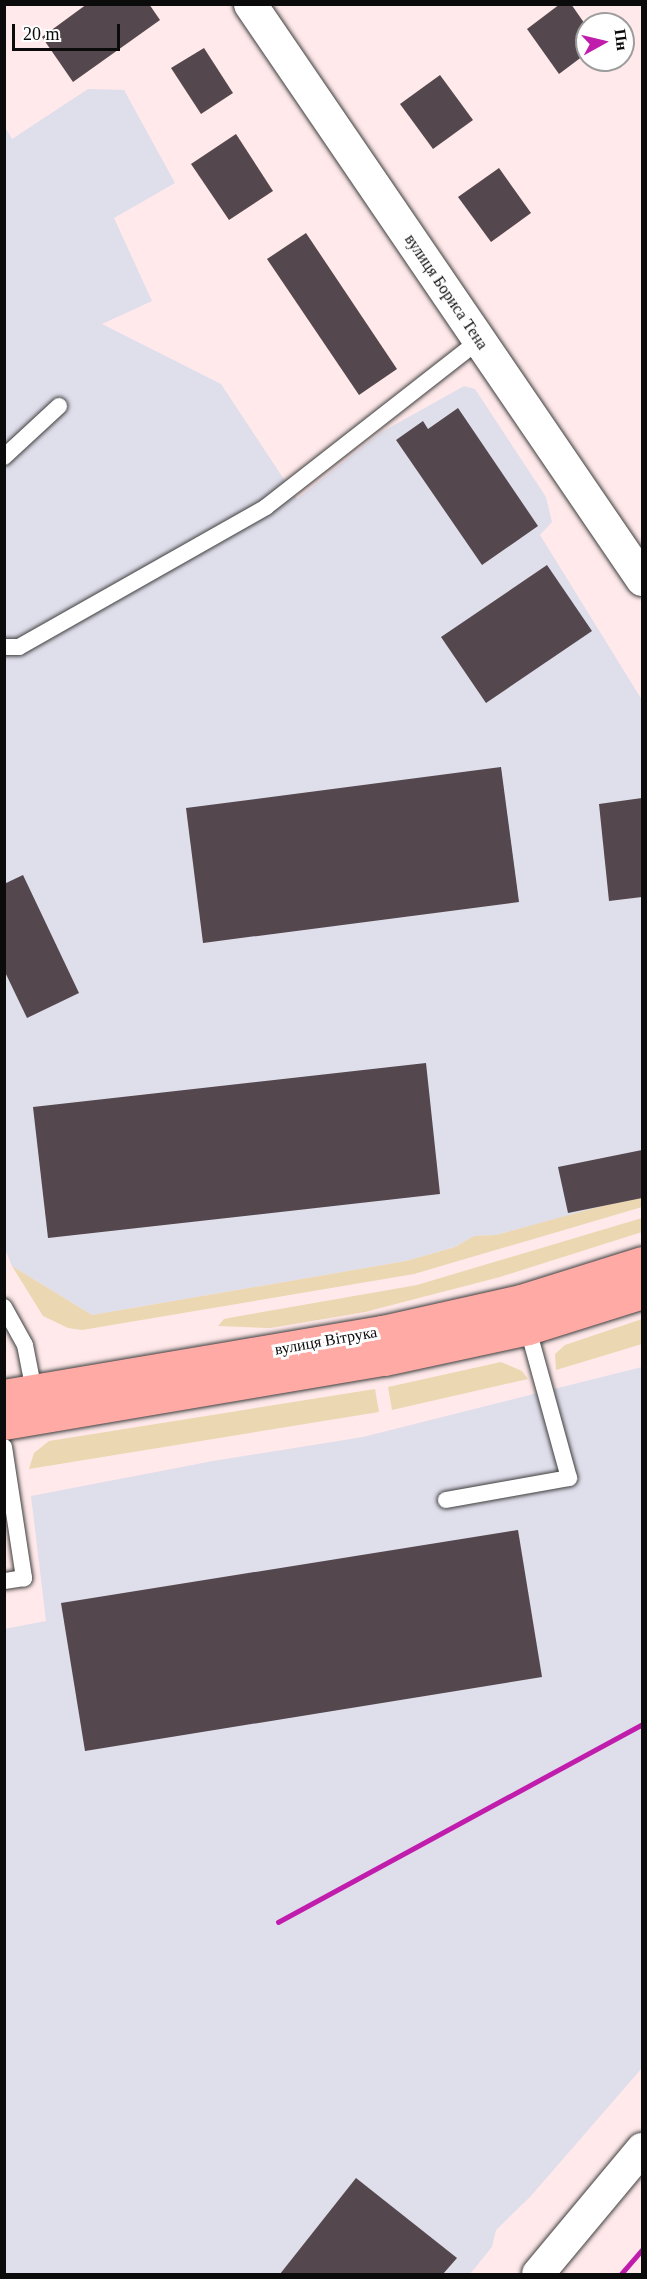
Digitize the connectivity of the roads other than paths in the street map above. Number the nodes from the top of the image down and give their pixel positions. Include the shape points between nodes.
1 (250, 4) edge
2 (480, 340) junction
3 (59, 406) dead end
4 (4, 457) edge
5 (642, 579) edge
6 (4, 647) edge
7 (642, 1263) edge
8 (642, 1292) edge
9 (4, 1306) edge
10 (524, 1314) junction
11 (26, 1401) edge
12 (4, 1423) edge
13 (4, 1447) edge
14 (446, 1500) dead end
15 (4, 1581) edge
16 (642, 2149) edge
17 (538, 2274) edge

1 - 2 street, вулиця Бориса Тена
2 - 5 street, вулиця Бориса Тена
2 - 6 lane via 266,507 19,647
3 - 4 lane
7 - 10 main road, вулиця Вітрука
8 - 10 main road, вулиця Вітрука
9 - 11 lane via 25,1345
10 - 11 main road, вулиця Вітрука via 384,1359
10 - 14 lane via 569,1478
11 - 12 main road, вулиця Вітрука
13 - 15 lane via 24,1578
16 - 17 street

